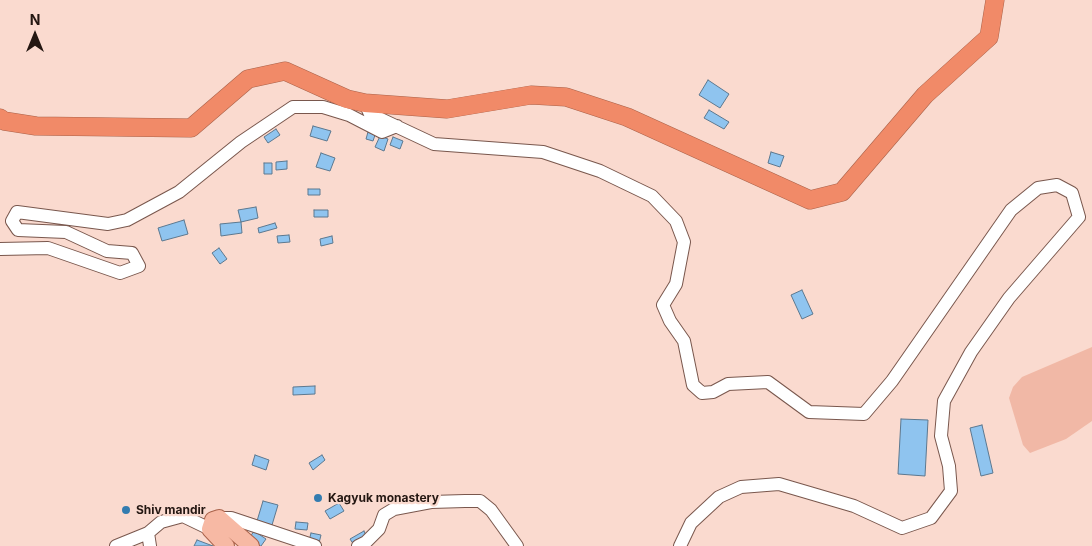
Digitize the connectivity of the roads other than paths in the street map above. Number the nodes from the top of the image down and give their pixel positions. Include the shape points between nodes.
1 (995, 0) edge
2 (365, 103) junction
3 (0, 118) edge
4 (397, 126) junction
5 (0, 249) edge
6 (215, 524) junction
7 (148, 533) junction
8 (116, 546) edge
9 (150, 546) edge
10 (226, 546) edge
11 (252, 546) edge
12 (315, 546) edge
13 (358, 546) edge
14 (517, 546) edge
15 (680, 546) edge

1 - 2 highway via 989,37 924,95 891,132 864,170 842,192 810,200 626,117 566,97 531,95 447,109
2 - 3 highway via 347,99 285,71 248,78 191,128 36,126
2 - 4 street via 370,114
4 - 5 street via 382,132 349,115 323,107 293,107 179,192 127,220 108,224 17,212 12,221 18,230 66,232 107,251 132,253 138,266 120,273 48,248
4 - 15 street via 434,144 543,152 600,171 652,196 676,221 684,242 676,284 663,305 684,341 693,384 702,393 713,392 728,384 768,382 809,412 864,414 892,381 1011,210 1038,188 1057,184 1072,193 1079,217 1008,298 971,352 944,401 941,436 949,466 951,491 931,518 902,528 854,506 779,484 741,487 719,497 691,523
6 - 7 street via 183,516 161,522
6 - 10 main road
6 - 11 main road
6 - 12 street via 230,518
7 - 8 street
7 - 9 street
13 - 14 street via 378,529 384,515 394,509 431,502 465,501 480,501 491,510

